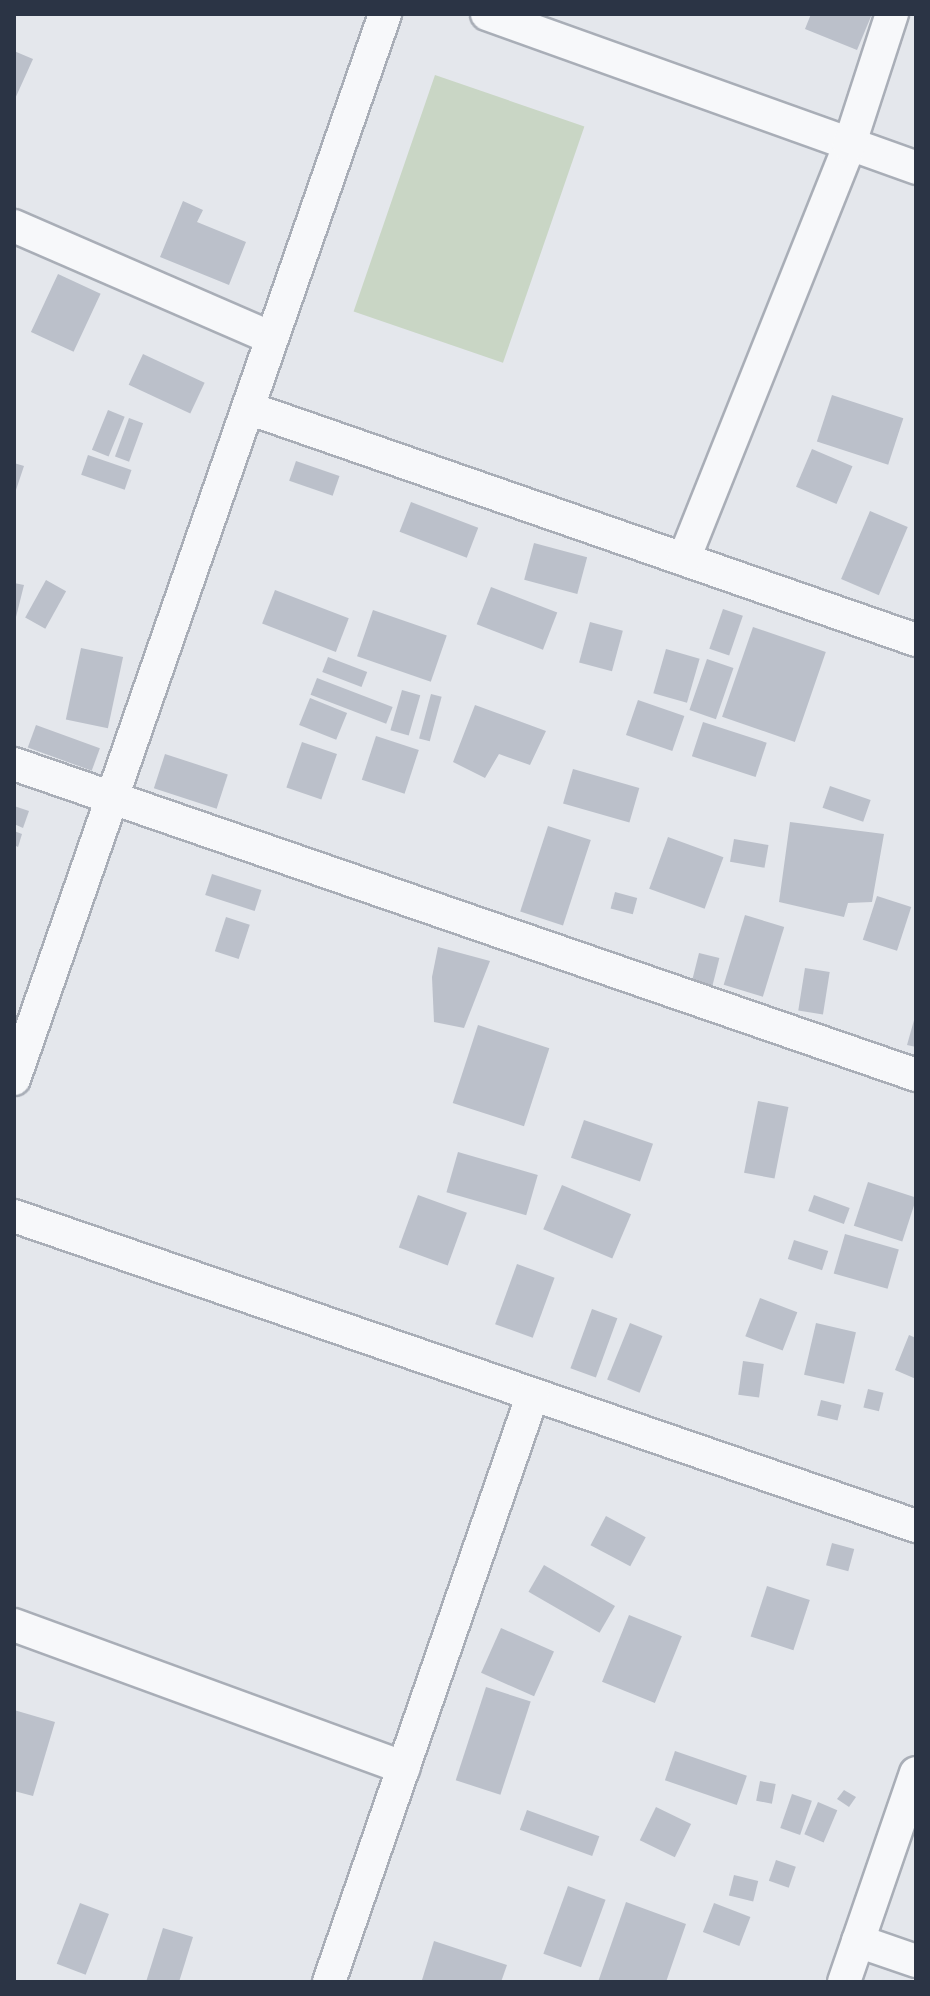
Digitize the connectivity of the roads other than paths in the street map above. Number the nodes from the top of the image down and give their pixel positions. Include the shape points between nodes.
1 (385, 14) edge
2 (487, 14) edge
3 (892, 14) edge
4 (849, 146) junction
5 (916, 168) edge
6 (14, 226) edge
7 (272, 338) junction
8 (248, 408) junction
9 (684, 559) junction
10 (916, 640) edge
11 (14, 764) edge
12 (112, 797) junction
13 (916, 1075) edge
14 (14, 1079) edge
15 (14, 1216) edge
16 (533, 1394) junction
17 (916, 1526) edge
18 (14, 1625) edge
19 (404, 1768) junction
20 (916, 1773) edge
21 (858, 1941) junction
22 (916, 1961) edge
23 (329, 1982) edge
24 (844, 1982) edge

1 - 7 street
2 - 4 street
3 - 4 street
4 - 5 street
4 - 9 street
6 - 7 street
7 - 8 street
8 - 9 street
8 - 12 street
9 - 10 street
11 - 12 street
12 - 13 street
12 - 14 street
15 - 16 street
16 - 17 street
16 - 19 street
18 - 19 street
19 - 23 street
20 - 21 street
21 - 22 street
21 - 24 street

